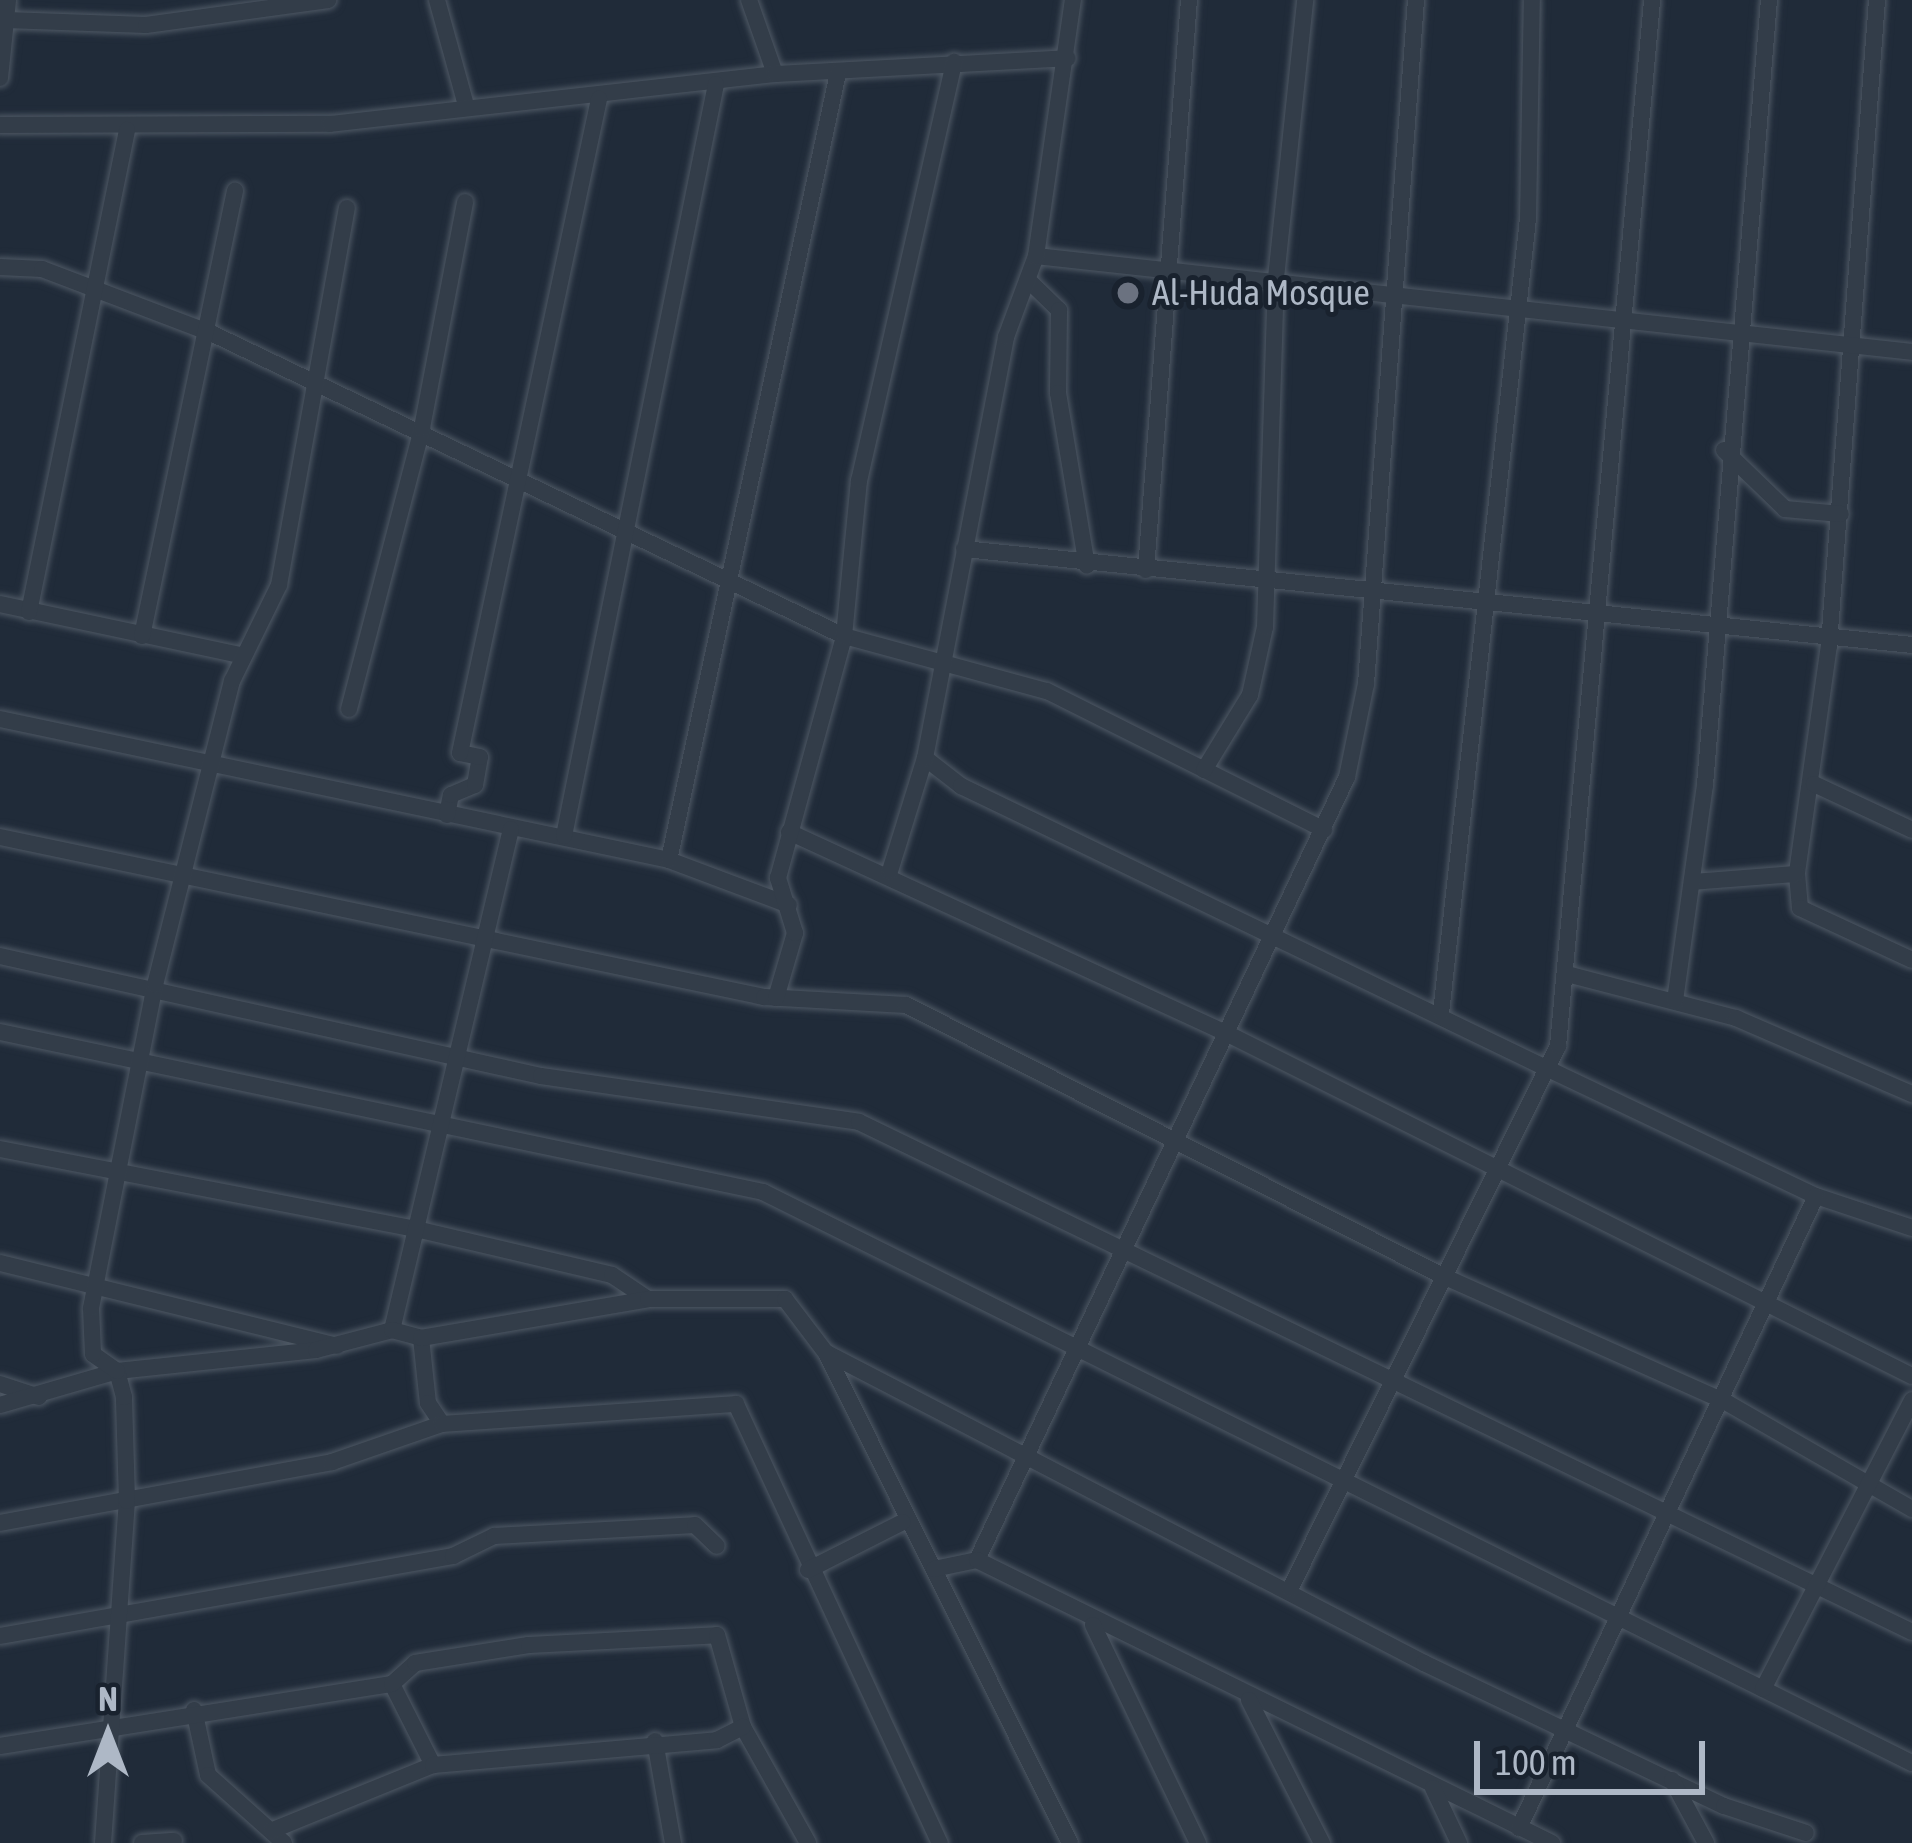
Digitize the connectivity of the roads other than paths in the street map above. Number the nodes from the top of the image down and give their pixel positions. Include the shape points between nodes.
1 (8, 0) edge
2 (328, 0) edge
3 (437, 0) edge
4 (749, 0) edge
5 (1073, 0) edge
6 (1189, 0) edge
7 (1305, 0) edge
8 (1416, 0) edge
9 (1532, 0) edge
10 (1652, 0) edge
11 (1769, 0) edge
12 (1877, 0) edge
13 (6, 20) junction
14 (1068, 58) junction
15 (954, 62) junction
16 (775, 74) junction
17 (838, 74) junction
18 (0, 78) edge
19 (716, 84) junction
20 (599, 99) junction
21 (466, 105) junction
22 (0, 125) edge
23 (128, 130) junction
24 (236, 191) dead end
25 (465, 202) dead end
26 (347, 208) dead end
27 (1036, 256) junction
28 (0, 267) edge
29 (1168, 268) junction
30 (1276, 278) junction
31 (1029, 281) junction
32 (94, 289) junction
33 (1393, 296) junction
34 (1514, 310) junction
35 (1622, 322) junction
36 (213, 334) junction
37 (1739, 334) junction
38 (1855, 346) junction
39 (1912, 352) edge
40 (314, 380) junction
41 (422, 428) junction
42 (1724, 450) junction
43 (518, 478) junction
44 (1841, 514) junction
45 (631, 530) junction
46 (964, 549) junction
47 (1087, 566) junction
48 (1146, 570) junction
49 (731, 579) junction
50 (1259, 586) junction
51 (1370, 595) junction
52 (0, 604) edge
53 (1485, 606) junction
54 (29, 612) junction
55 (1601, 616) junction
56 (1714, 627) junction
57 (142, 636) junction
58 (844, 636) junction
59 (1829, 645) junction
60 (1912, 645) edge
61 (240, 655) junction
62 (941, 667) junction
63 (349, 709) dead end
64 (0, 719) edge
65 (925, 758) junction
66 (212, 763) junction
67 (1204, 770) junction
68 (1814, 784) junction
69 (447, 815) junction
70 (511, 829) junction
71 (1324, 830) junction
72 (1912, 830) edge
73 (789, 832) junction
74 (564, 836) junction
75 (0, 837) edge
76 (669, 860) junction
77 (890, 871) junction
78 (191, 874) junction
79 (1797, 874) junction
80 (1692, 882) junction
81 (789, 905) junction
82 (1277, 934) junction
83 (489, 937) junction
84 (0, 956) edge
85 (1912, 960) edge
86 (1567, 974) junction
87 (155, 985) junction
88 (776, 998) junction
89 (1676, 1000) junction
90 (1441, 1012) junction
91 (0, 1032) edge
92 (1230, 1036) junction
93 (455, 1052) junction
94 (146, 1054) junction
95 (1549, 1069) junction
96 (1912, 1094) edge
97 (444, 1120) junction
98 (1175, 1142) junction
99 (0, 1149) edge
100 (1496, 1166) junction
101 (117, 1171) junction
102 (1816, 1196) junction
103 (1912, 1228) edge
104 (416, 1229) junction
105 (1120, 1252) junction
106 (0, 1263) edge
107 (1445, 1277) junction
108 (96, 1281) junction
109 (1769, 1298) junction
110 (647, 1299) junction
111 (392, 1330) junction
112 (421, 1338) junction
113 (338, 1346) junction
114 (1073, 1350) junction
115 (826, 1353) junction
116 (116, 1371) junction
117 (1912, 1376) edge
118 (1395, 1382) junction
119 (0, 1384) edge
120 (44, 1399) junction
121 (1912, 1400) edge
122 (1724, 1401) junction
123 (0, 1406) edge
124 (442, 1424) junction
125 (1022, 1456) junction
126 (1345, 1485) junction
127 (1869, 1489) junction
128 (127, 1501) junction
129 (1912, 1509) edge
130 (1667, 1513) junction
131 (903, 1522) junction
132 (0, 1523) edge
133 (717, 1546) dead end
134 (977, 1560) junction
135 (934, 1569) junction
136 (808, 1570) junction
137 (1814, 1586) junction
138 (1291, 1589) junction
139 (1613, 1618) junction
140 (111, 1619) junction
141 (1093, 1625) junction
142 (1912, 1632) edge
143 (0, 1636) edge
144 (392, 1684) junction
145 (1763, 1689) junction
146 (1249, 1700) junction
147 (194, 1710) junction
148 (1568, 1725) junction
149 (743, 1727) junction
150 (107, 1733) junction
151 (655, 1741) junction
152 (0, 1746) edge
153 (1912, 1762) edge
154 (433, 1765) junction
155 (1672, 1780) junction
156 (1432, 1787) junction
157 (1519, 1828) junction
158 (1807, 1833) dead end
159 (278, 1836) edge
160 (174, 1841) edge
161 (104, 1843) edge
162 (142, 1843) edge
163 (673, 1843) edge
164 (808, 1843) edge
165 (940, 1843) edge
166 (1070, 1843) edge
167 (1198, 1843) edge
168 (1322, 1843) edge
169 (1459, 1843) edge
170 (1552, 1843) edge
171 (1706, 1843) edge

1 - 13 street
2 - 13 street via 146,25
3 - 21 street
4 - 16 street
5 - 14 street
6 - 29 street
7 - 30 street
8 - 33 street
9 - 34 street
10 - 35 street
11 - 37 street
12 - 38 street
13 - 18 street
14 - 15 street
14 - 27 street
15 - 17 street
15 - 58 street via 859,481
16 - 17 street
16 - 19 street
17 - 49 street
19 - 20 street
19 - 45 street
20 - 21 street
20 - 43 street
21 - 23 street via 365,122
22 - 23 street
23 - 32 street
24 - 36 street
25 - 41 street
26 - 40 street
27 - 29 street
27 - 31 street
28 - 32 street
29 - 30 street
29 - 48 street
30 - 33 street
30 - 50 street
31 - 46 street via 1006,337
31 - 47 street via 1059,310 1058,393
32 - 36 street
32 - 54 street
33 - 34 street
33 - 51 street
34 - 35 street
34 - 53 street
35 - 37 street
35 - 55 street via 1597,545
36 - 40 street
36 - 57 street
37 - 38 street
37 - 42 street
38 - 39 street
38 - 44 street
40 - 41 street
40 - 61 street via 279,585
41 - 43 street
41 - 63 street
42 - 44 street via 1785,509
42 - 56 street
43 - 45 street
43 - 69 street via 460,753 480,758 475,785 451,796
44 - 59 street
45 - 49 street
45 - 74 street
46 - 47 street
46 - 62 street
47 - 48 street
48 - 50 street
49 - 58 street
49 - 76 street
50 - 51 street
50 - 67 street via 1265,627 1250,695
51 - 53 street
51 - 71 street via 1358,731
52 - 54 street
53 - 55 street
53 - 90 street
54 - 57 street
55 - 56 street
55 - 86 street
56 - 59 street
56 - 80 street
57 - 61 street
58 - 62 street
58 - 73 street
59 - 60 street
59 - 68 street
61 - 66 street
62 - 65 street
62 - 67 street via 1047,691
64 - 66 street
65 - 77 street
65 - 82 street via 962,787
66 - 69 street
66 - 78 street
67 - 71 street
68 - 72 street
68 - 79 street
69 - 70 street
70 - 74 street
70 - 83 street
71 - 82 street
73 - 77 street
73 - 81 street via 778,878
74 - 76 street
75 - 78 street
76 - 81 street
77 - 92 street
78 - 83 street
78 - 87 street
79 - 80 street
79 - 85 street via 1800,908
80 - 89 street
81 - 88 street via 795,933
82 - 90 street
82 - 92 street
83 - 88 street
83 - 93 street
84 - 87 street
86 - 89 street
86 - 95 street
87 - 93 street
87 - 94 street
88 - 98 street via 906,1005
89 - 96 street
90 - 95 street
91 - 94 street
92 - 98 street
92 - 100 street
93 - 97 street
93 - 105 street via 726,1109 859,1122 1019,1192
94 - 97 street
94 - 101 street
95 - 100 street
95 - 102 street
97 - 104 street
97 - 114 street via 763,1192
98 - 105 street
98 - 107 street
99 - 101 street
100 - 107 street
100 - 109 street
101 - 104 street
101 - 108 street
102 - 103 street
102 - 109 street
104 - 110 street via 612,1276
104 - 111 street
105 - 114 street
105 - 118 street
106 - 108 street
107 - 118 street
107 - 122 street
108 - 113 street
108 - 116 street via 88,1335
109 - 117 street
109 - 122 street
110 - 112 street
110 - 115 street via 784,1299
111 - 112 street
111 - 113 street
112 - 124 street via 428,1403
113 - 116 street
114 - 125 street
114 - 126 street
115 - 125 street
115 - 131 street
116 - 120 street
116 - 128 street
118 - 126 street
118 - 130 street
119 - 120 street
120 - 123 street
121 - 127 street
122 - 127 street
122 - 130 street
124 - 128 street via 332,1462
124 - 136 street via 736,1404
125 - 134 street
125 - 138 street
126 - 138 street
126 - 139 street
127 - 129 street
127 - 137 street
128 - 132 street
128 - 140 street
130 - 137 street
130 - 139 street
131 - 135 street
131 - 136 street
133 - 140 street via 695,1525 494,1536 453,1556
134 - 135 street
134 - 141 street
135 - 166 street
136 - 165 street
137 - 142 street
137 - 145 street
138 - 148 street
139 - 145 street
139 - 148 street
140 - 143 street
140 - 150 street
141 - 146 street
141 - 167 street
144 - 147 street
144 - 149 street via 416,1663 529,1645 717,1635
144 - 154 street
145 - 153 street
146 - 156 street
146 - 168 street
147 - 150 street
147 - 159 street via 208,1775
148 - 155 street
148 - 157 street
149 - 151 street via 717,1740
149 - 164 street
150 - 152 street
150 - 161 street
151 - 154 street
151 - 163 street
154 - 159 street
155 - 158 street
155 - 171 street
156 - 157 street
156 - 169 street
157 - 170 street
160 - 162 street

